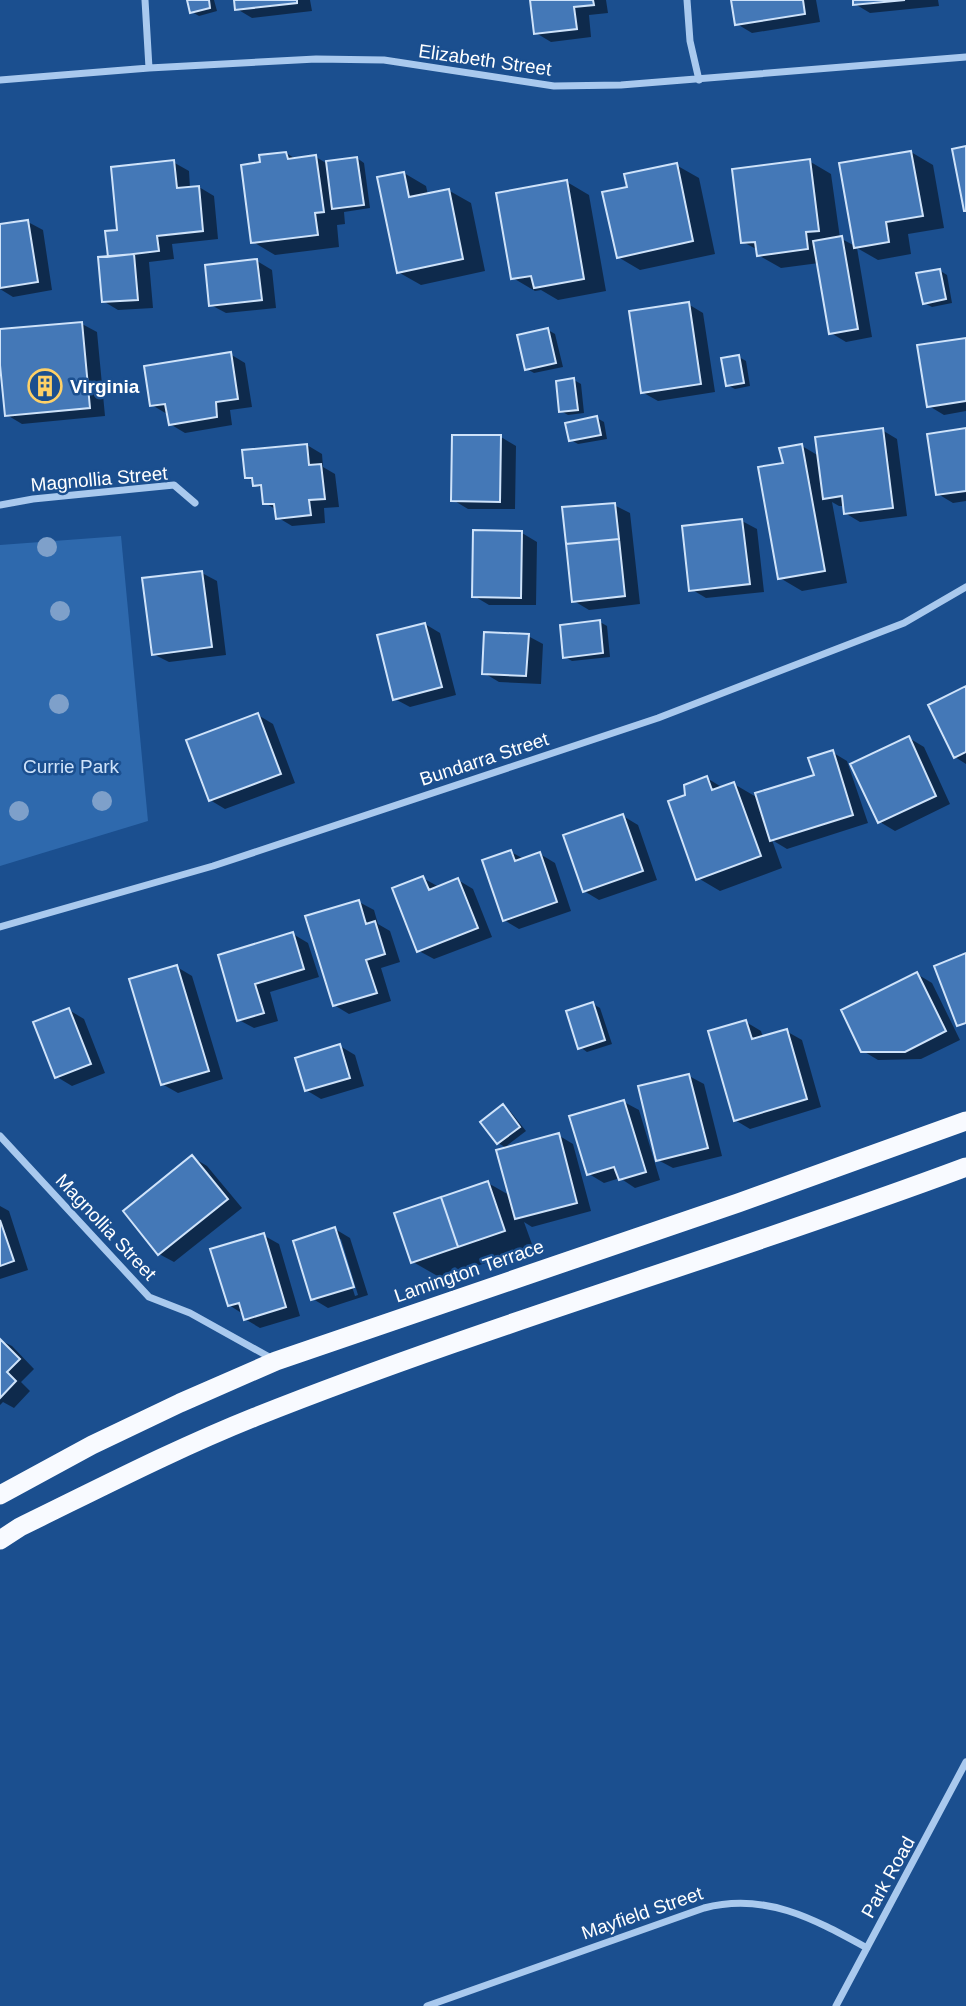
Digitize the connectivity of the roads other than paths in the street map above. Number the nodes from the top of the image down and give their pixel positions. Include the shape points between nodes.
1 (145, 0) edge
2 (687, 0) edge
3 (966, 57) edge
4 (149, 68) junction
5 (0, 80) edge
6 (699, 80) junction
7 (195, 503) dead end
8 (0, 505) edge
9 (966, 587) edge
10 (0, 928) edge
11 (966, 1121) edge
12 (0, 1136) edge
13 (966, 1167) edge
14 (276, 1361) junction
15 (0, 1495) edge
16 (0, 1540) edge
17 (966, 1762) edge
18 (867, 1948) junction
19 (427, 2006) edge
20 (836, 2006) edge

1 - 4 street
2 - 6 street
3 - 6 street, Elizabeth Street
4 - 5 street, Elizabeth Street
4 - 6 street, Elizabeth Street via 384,60 554,86
7 - 8 street, Magnollia Street via 174,485
9 - 10 street, Bundarra Street via 904,623 658,718 214,866
11 - 14 highway, Lamington Terrace
12 - 14 street, Magnollia Street via 149,1297
13 - 16 highway via 368,1374 154,1461
14 - 15 highway, Lamington Terrace via 92,1445
17 - 18 street, Park Road
18 - 19 street, Mayfield Street via 811,1919 753,1902 728,1902
18 - 20 street, Park Road

